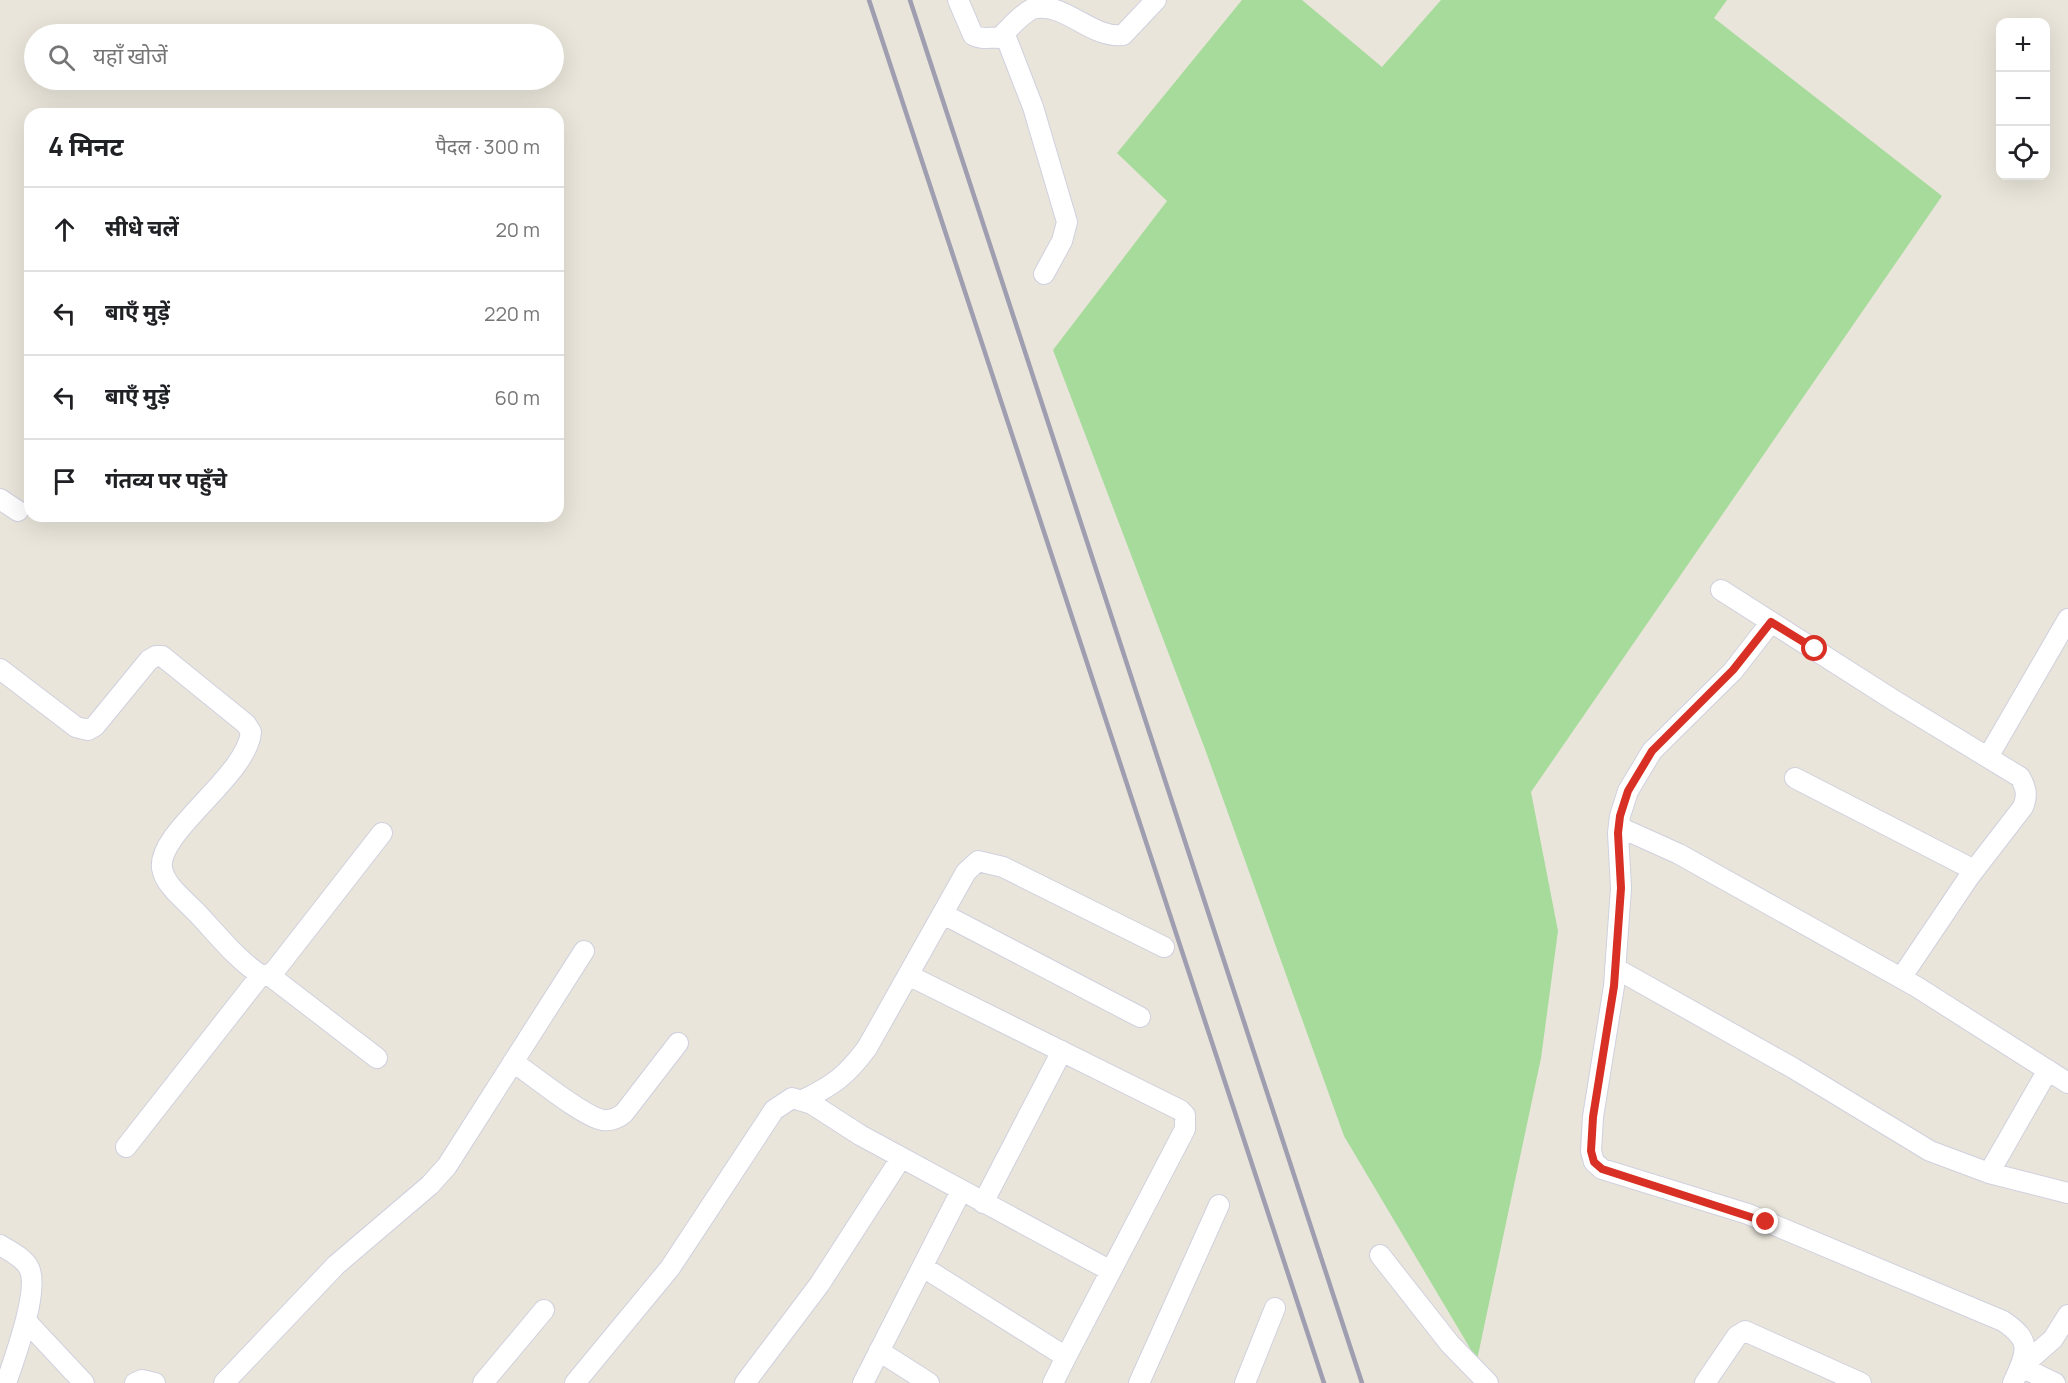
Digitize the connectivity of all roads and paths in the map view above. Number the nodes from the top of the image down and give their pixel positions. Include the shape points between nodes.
1 (958, 0) edge
2 (1156, 0) edge
3 (1000, 37) junction
4 (1044, 274) dead end
5 (0, 499) edge
6 (18, 511) dead end
7 (1722, 590) dead end
8 (2068, 619) edge
9 (1771, 622) junction
10 (0, 669) edge
11 (1988, 757) junction
12 (1795, 778) dead end
13 (1619, 827) junction
14 (382, 833) dead end
15 (1974, 870) junction
16 (942, 914) junction
17 (1164, 947) dead end
18 (584, 951) dead end
19 (1615, 968) junction
20 (265, 975) junction
21 (908, 975) junction
22 (1901, 978) junction
23 (1140, 1017) dead end
24 (678, 1042) dead end
25 (1062, 1051) junction
26 (377, 1058) dead end
27 (513, 1062) junction
28 (2048, 1070) junction
29 (2068, 1083) edge
30 (803, 1100) junction
31 (126, 1148) dead end
32 (901, 1158) junction
33 (1989, 1173) junction
34 (961, 1191) junction
35 (2068, 1193) edge
36 (983, 1203) junction
37 (1219, 1204) dead end
38 (0, 1245) edge
39 (1380, 1255) dead end
40 (923, 1267) junction
41 (1108, 1270) junction
42 (1275, 1308) dead end
43 (544, 1310) dead end
44 (2068, 1315) edge
45 (26, 1321) junction
46 (879, 1351) junction
47 (1066, 1357) junction
48 (2017, 1375) edge
49 (6, 1383) edge
50 (84, 1383) edge
51 (135, 1383) edge
52 (155, 1383) edge
53 (224, 1383) edge
54 (483, 1383) edge
55 (575, 1383) edge
56 (745, 1383) edge
57 (863, 1383) edge
58 (929, 1383) edge
59 (1053, 1383) edge
60 (1139, 1383) edge
61 (1245, 1383) edge
62 (1488, 1383) edge
63 (1705, 1383) edge
64 (1862, 1383) edge
65 (2055, 1383) edge

1 - 3 street via 973,35 982,39
2 - 3 street via 1123,35 1102,34 1067,12 1041,5
3 - 4 street via 1006,40 1016,60 1066,214 1066,231
5 - 6 street
7 - 9 street
8 - 11 street
9 - 11 street
9 - 13 street via 1733,670 1652,751 1628,791
10 - 20 street via 76,727 88,730 149,660 162,656 246,724 251,732 245,755 174,838 162,868 186,901
11 - 15 street via 2020,777 2027,797
12 - 15 street
13 - 19 street via 1621,888
13 - 22 street via 1679,854
14 - 20 street
15 - 22 street
16 - 17 street via 971,866 988,861
16 - 21 street
16 - 23 street
18 - 27 street
19 - 33 street via 1793,1068 1912,1142 1948,1160
19 - 48 street via 1593,1117 1594,1162 1602,1169 1748,1214 2003,1321 2020,1332 2025,1341
20 - 26 street
20 - 31 street
21 - 25 street
21 - 30 street via 850,1071 832,1086
22 - 28 street
24 - 27 street via 616,1119 602,1120 588,1114
25 - 36 street
25 - 41 street via 1185,1115 1185,1128
27 - 53 street via 441,1173 336,1265
28 - 29 street
28 - 33 street
30 - 32 street
30 - 55 street via 792,1098 774,1110 670,1268
32 - 34 street
32 - 56 street via 819,1285
33 - 35 street
34 - 36 street
34 - 40 street
36 - 41 street
37 - 60 street
38 - 45 street via 30,1270
39 - 62 street via 1450,1344
40 - 46 street
40 - 47 street
41 - 47 street
42 - 61 street
43 - 54 street
44 - 48 street via 2053,1339
45 - 49 street
45 - 50 street
46 - 57 street
46 - 58 street
47 - 59 street
48 - 65 street
51 - 52 street
63 - 64 street via 1737,1336 1745,1331

